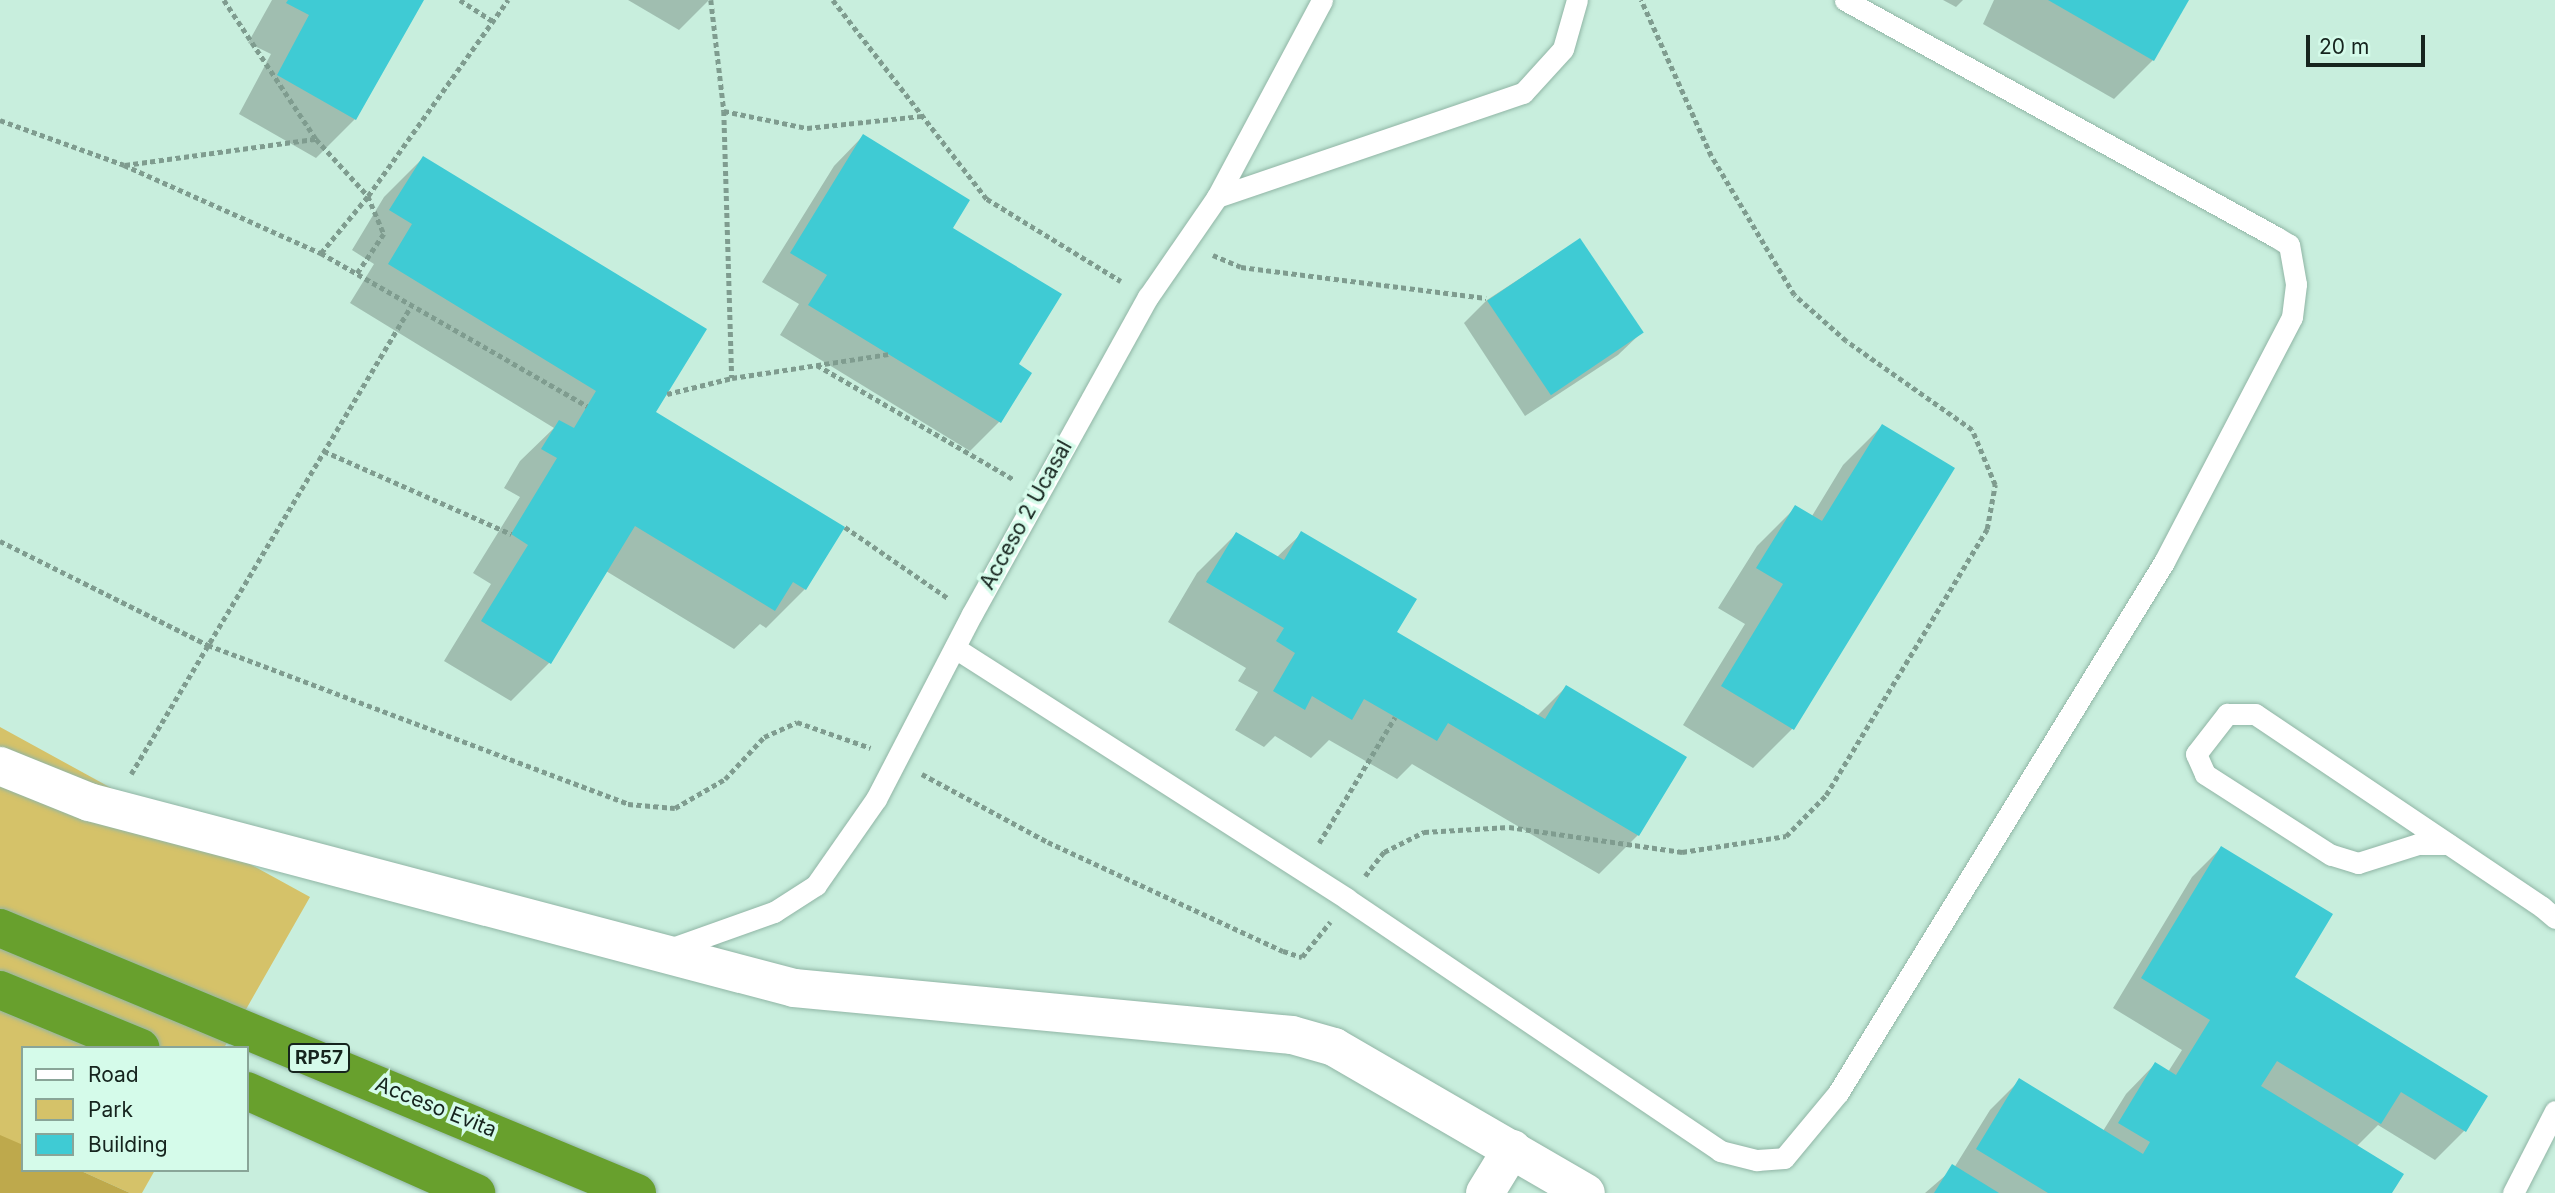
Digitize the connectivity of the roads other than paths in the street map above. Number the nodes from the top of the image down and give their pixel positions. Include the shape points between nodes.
1 (1322, 0) edge
2 (1577, 0) edge
3 (1845, 0) edge
4 (1217, 197) junction
5 (956, 648) junction
6 (0, 766) edge
7 (2448, 844) junction
8 (0, 911) edge
9 (2555, 918) edge
10 (0, 928) edge
11 (662, 952) junction
12 (0, 990) edge
13 (160, 993) junction
14 (136, 1046) edge
15 (248, 1091) edge
16 (2555, 1111) edge
17 (1512, 1149) junction
18 (477, 1193) edge
19 (637, 1193) edge
20 (1485, 1193) edge
21 (1586, 1193) edge
22 (2513, 1193) edge

1 - 4 lane, Acceso 2 Ucasal
2 - 4 lane via 1563,49 1523,93
3 - 5 lane via 2289,245 2296,285 2292,317 2164,562 1838,1093 1784,1158 1757,1160 1720,1151 1347,899
4 - 5 lane, Acceso 2 Ucasal via 1148,297
5 - 11 lane, Acceso 2 Ucasal via 876,799 816,885 774,912
6 - 11 street via 111,807
7 - 7 lane via 2255,714 2227,714 2196,754 2205,774 2331,855 2358,863 2418,844
7 - 9 lane
8 - 13 highway
10 - 13 highway, Acceso Evita / RP57
11 - 17 street via 817,991 1292,1035 1334,1048
12 - 14 highway
13 - 19 highway, Acceso Evita / RP57
15 - 18 highway
16 - 22 lane
17 - 20 street
17 - 21 street

